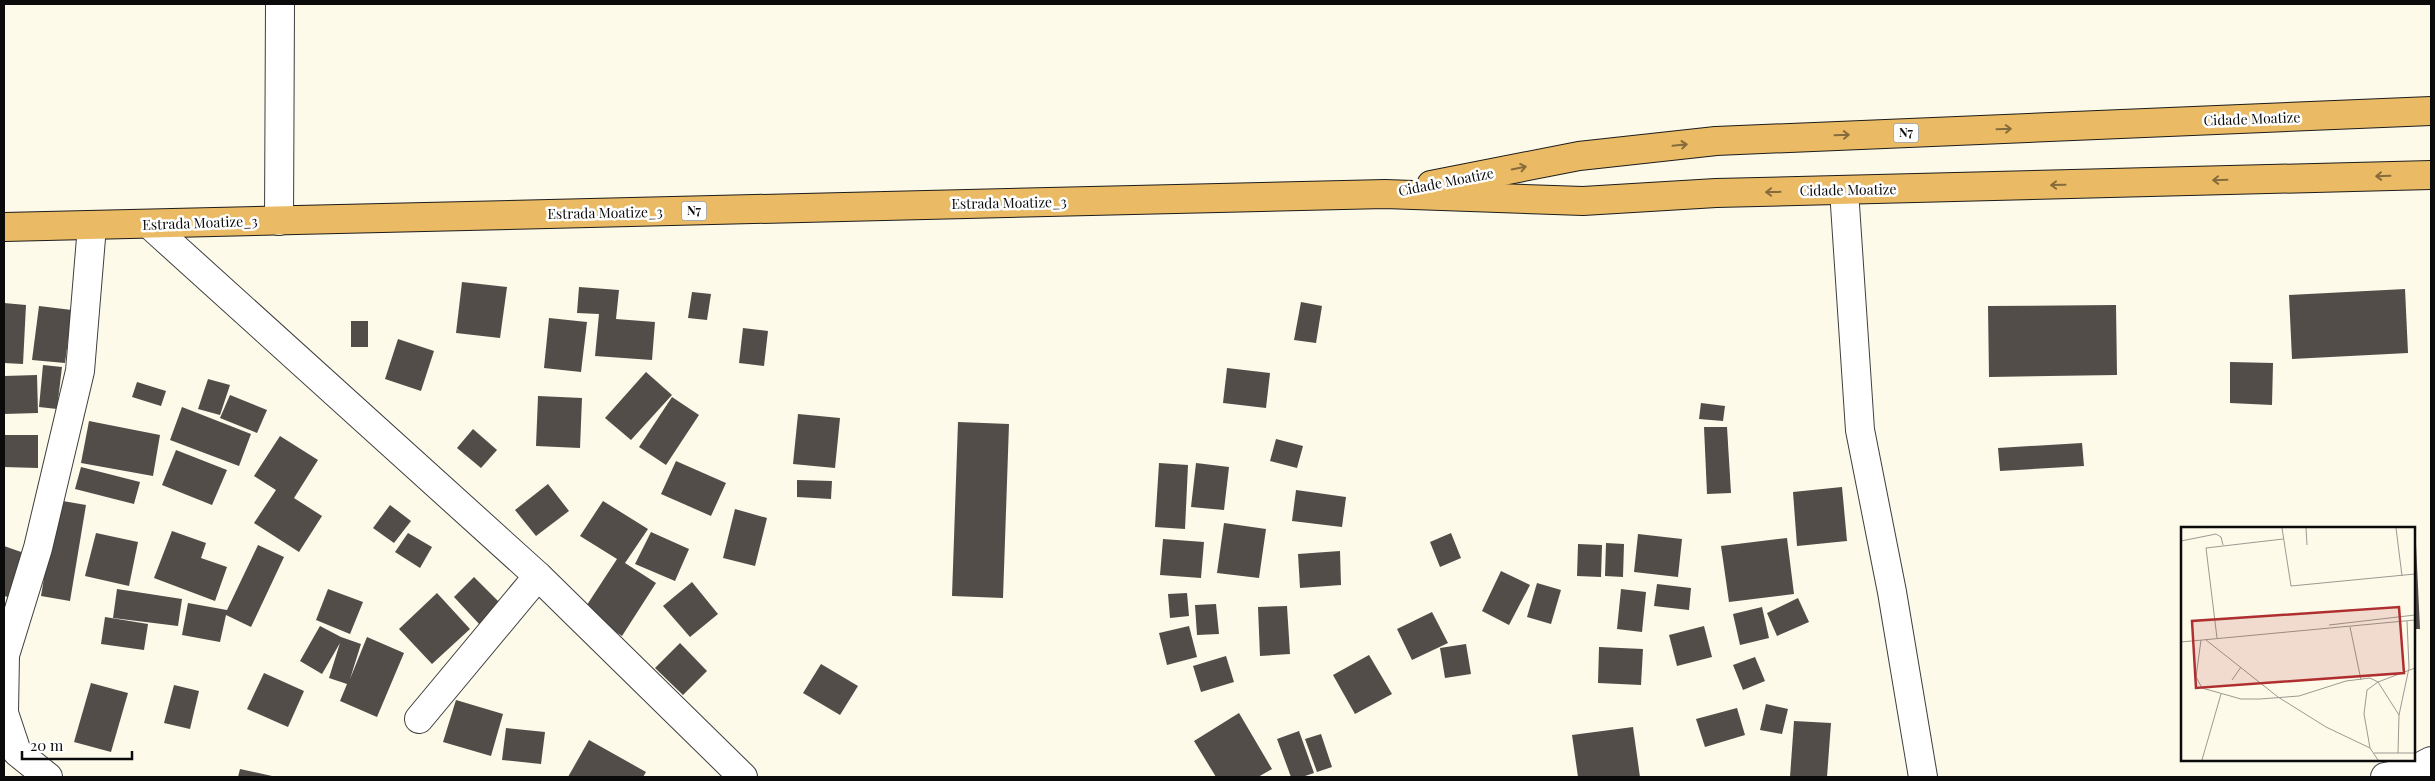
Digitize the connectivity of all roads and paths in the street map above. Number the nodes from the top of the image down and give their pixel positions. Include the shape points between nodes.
1 (280, 4) edge
2 (2431, 112) edge
3 (2431, 175) edge
4 (1844, 190) junction
5 (1385, 194) junction
6 (279, 221) junction
7 (150, 225) junction
8 (92, 226) junction
9 (4, 227) edge
10 (538, 576) junction
11 (4, 712) edge
12 (419, 719) dead end
13 (48, 777) edge
14 (743, 777) edge
15 (1924, 777) edge

1 - 6 street
5 -> 2 highway, Cidade Moatize / N7 via 1579,156 1716,141
3 -> 4 highway, Cidade Moatize / N7
4 -> 5 highway, Cidade Moatize / N7 via 1583,201
4 - 15 street via 1860,430
5 - 6 highway, Estrada Moatize_3 / N7
6 - 7 highway, Estrada Moatize_3 / N7
7 - 8 highway, Estrada Moatize_3 / N7
7 - 10 street
8 - 9 highway, Estrada Moatize_3 / N7
8 - 11 street via 80,371 38,548 5,655
10 - 12 street
10 - 14 street
11 - 13 street via 17,752

